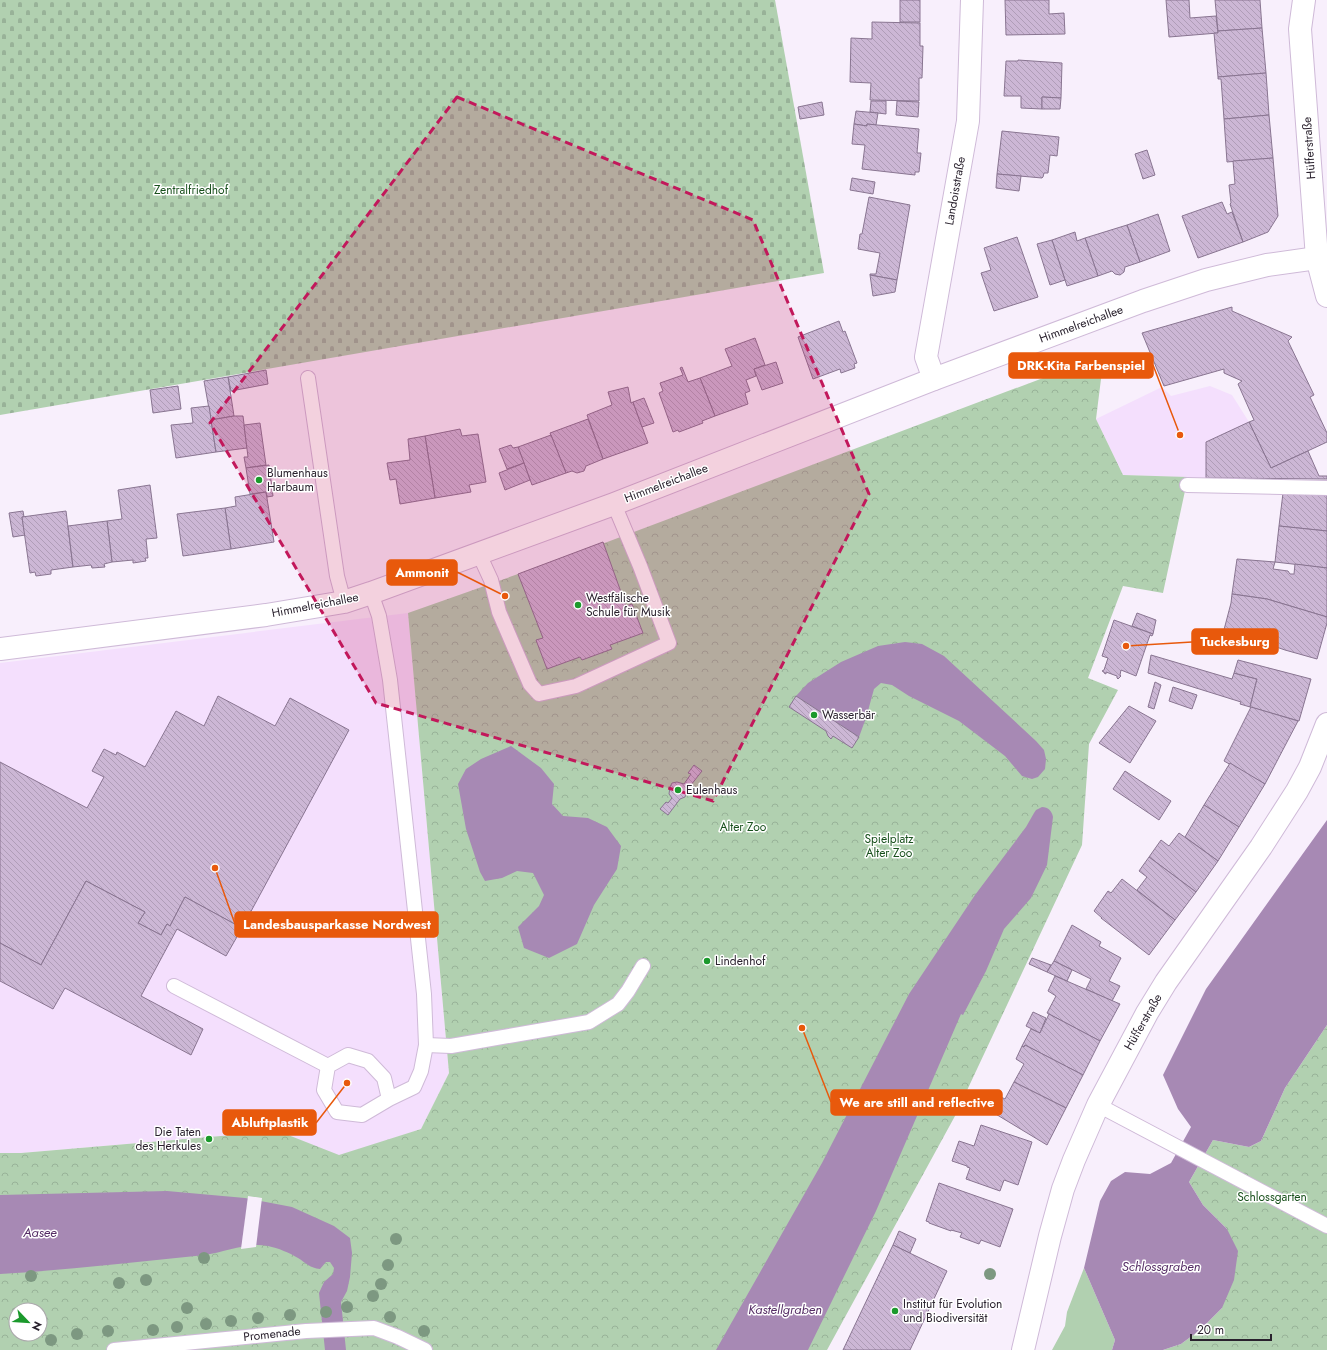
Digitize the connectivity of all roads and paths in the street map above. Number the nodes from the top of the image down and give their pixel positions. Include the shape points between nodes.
1 (972, 0) edge
2 (1304, 0) edge
3 (1318, 258) junction
4 (1327, 296) edge
5 (308, 378) dead end
6 (934, 379) junction
7 (1187, 485) dead end
8 (1327, 488) edge
9 (614, 504) junction
10 (479, 554) junction
11 (371, 593) junction
12 (344, 602) junction
13 (0, 649) edge
14 (1327, 724) edge
15 (643, 966) dead end
16 (174, 986) dead end
17 (426, 1045) junction
18 (328, 1066) junction
19 (389, 1099) junction
20 (1098, 1106) junction
21 (1327, 1226) edge
22 (114, 1350) edge
23 (425, 1350) edge
24 (1024, 1350) edge

1 - 6 street, Landoisstraße via 968,121 926,357
2 - 3 street, Hüfferstraße via 1300,29
3 - 4 street, Hüfferstraße
3 - 6 street, Himmelreichallee via 1267,265 1206,280
5 - 12 lane via 337,576
6 - 9 street, Himmelreichallee
7 - 8 lane
9 - 10 street, Himmelreichallee
9 - 10 lane via 669,643 576,686 539,694 530,684 499,612 491,580
10 - 11 street, Himmelreichallee
11 - 12 street, Himmelreichallee
11 - 17 lane via 379,616 390,680 424,994
12 - 13 street, Himmelreichallee via 266,615
14 - 20 street, Hüfferstraße via 1310,767 1297,791 1166,982
15 - 17 lane via 618,1004 589,1022 450,1046
16 - 18 lane
17 - 19 lane via 421,1071 414,1087
18 - 19 lane via 348,1055 368,1061 384,1078
18 - 19 lane via 324,1090 337,1112 362,1115
20 - 21 lane
20 - 24 street, Hüfferstraße via 1061,1195
22 - 23 lane, Promenade via 306,1331 374,1328

